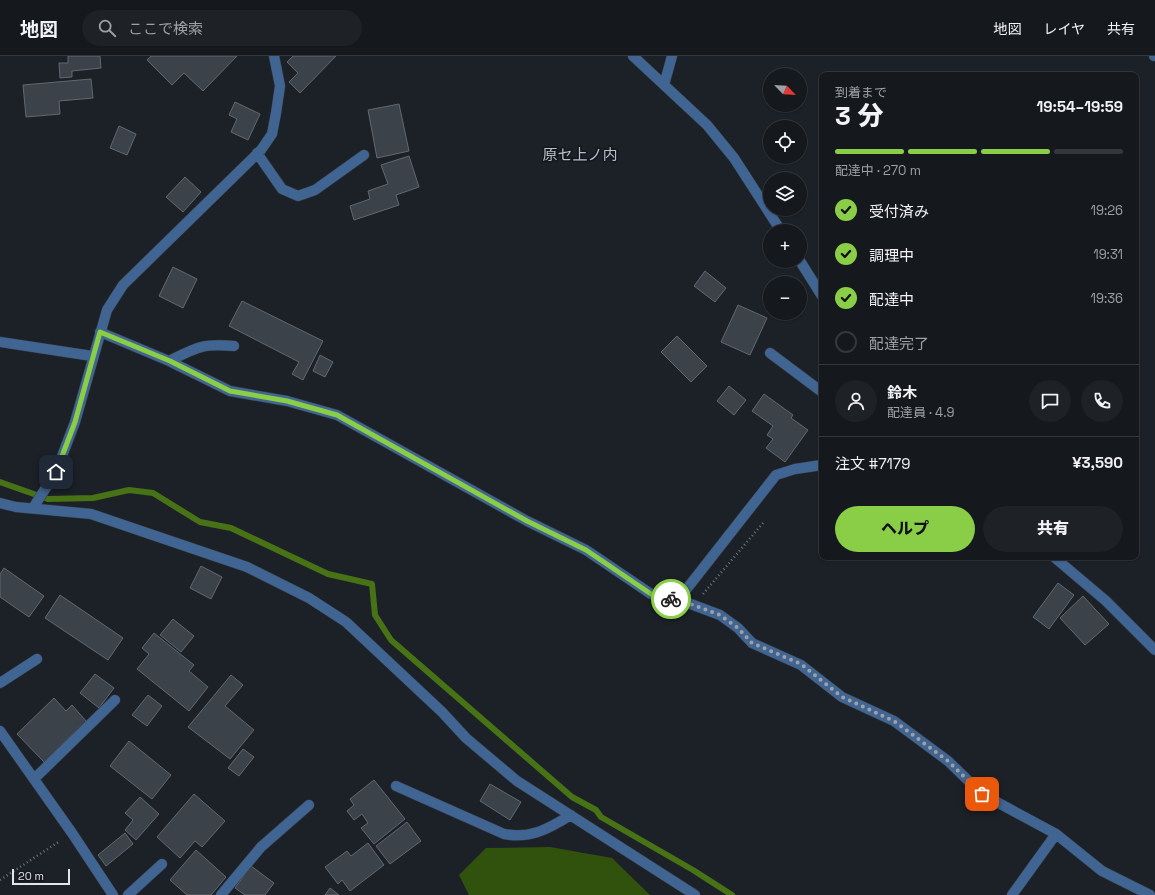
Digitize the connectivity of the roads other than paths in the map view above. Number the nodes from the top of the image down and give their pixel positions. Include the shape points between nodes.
1 (274, 56) edge
2 (633, 56) edge
3 (672, 56) edge
4 (664, 85) junction
5 (257, 153) junction
6 (364, 155) dead end
7 (776, 224) edge
8 (804, 268) edge
9 (819, 291) edge
10 (100, 332) junction
11 (0, 342) edge
12 (234, 346) dead end
13 (770, 353) dead end
14 (92, 356) junction
15 (170, 361) junction
16 (819, 390) edge
17 (819, 465) edge
18 (1, 506) edge
19 (33, 508) junction
20 (1058, 560) edge
21 (678, 600) junction
22 (1155, 650) edge
23 (37, 658) dead end
24 (0, 683) edge
25 (115, 700) dead end
26 (0, 731) edge
27 (34, 779) junction
28 (396, 786) dead end
29 (309, 805) dead end
30 (571, 815) junction
31 (1056, 834) junction
32 (162, 864) dead end
33 (113, 895) edge
34 (128, 895) edge
35 (221, 895) edge
36 (695, 895) edge
37 (1012, 895) edge
38 (1150, 895) edge

1 - 5 street via 280,86 276,113 272,134
2 - 4 street
3 - 4 street
4 - 7 street via 707,125 734,158
5 - 6 street via 282,189 298,196 316,190
5 - 10 street via 123,285 107,310
8 - 9 street
10 - 14 street
10 - 15 street
11 - 14 street
12 - 15 street via 200,346
13 - 16 street
14 - 19 street via 75,422 56,472
15 - 21 street via 230,391 287,401 337,415 527,521 586,550 651,594
17 - 21 street via 776,475
18 - 19 street
19 - 30 street via 91,514 247,567 309,598 346,622 442,712 466,738 516,781
20 - 22 street via 1106,600
21 - 31 street via 720,615 738,628 752,643 801,664 842,697 894,721 948,761 982,794
23 - 24 street
25 - 27 street
26 - 27 street
27 - 33 street
28 - 30 street via 490,829 519,837 552,827
29 - 35 street via 261,847
30 - 36 street
31 - 37 street
31 - 38 street via 1102,871
32 - 34 street

